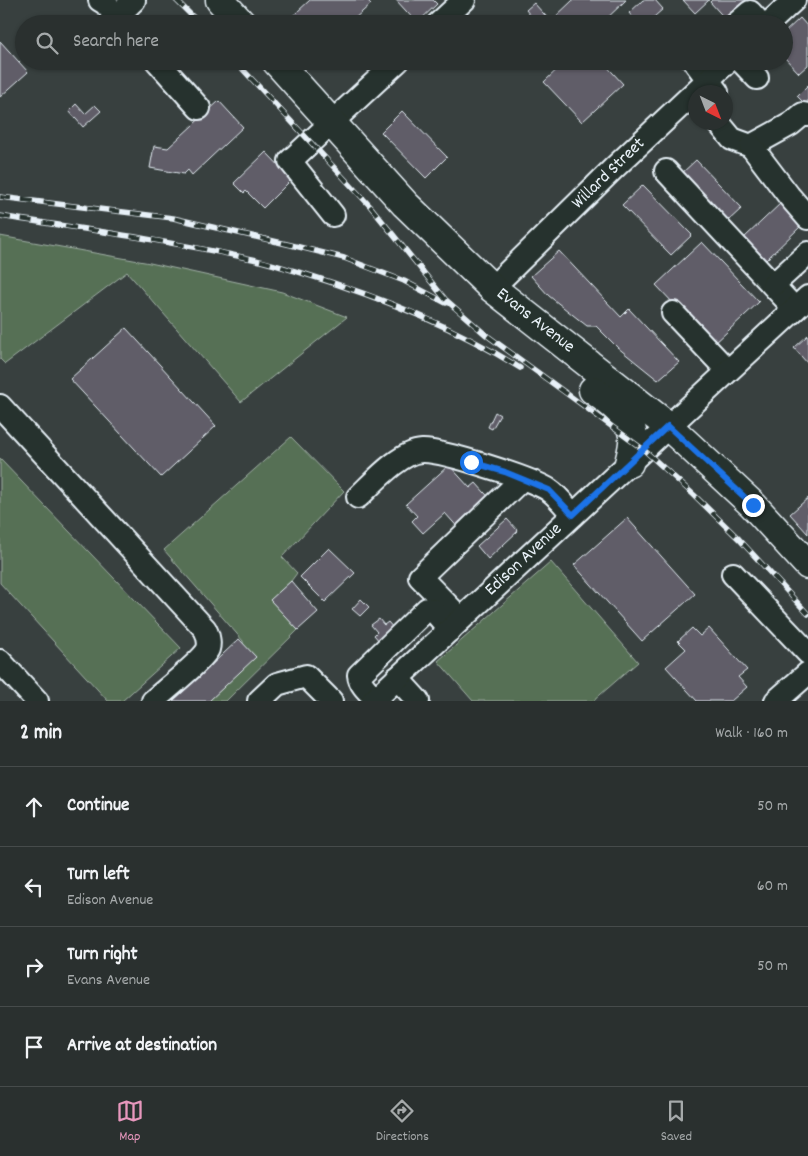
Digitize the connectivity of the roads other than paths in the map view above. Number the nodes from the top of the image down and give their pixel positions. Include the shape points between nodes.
1 (100, 0) edge
2 (134, 0) edge
3 (220, 0) edge
4 (464, 0) edge
5 (794, 0) edge
6 (112, 15) edge
7 (121, 15) edge
8 (234, 15) edge
9 (448, 15) edge
10 (778, 15) edge
11 (165, 70) edge
12 (284, 70) edge
13 (388, 70) edge
14 (701, 70) edge
15 (723, 70) edge
16 (749, 70) edge
17 (757, 78) dead end
18 (712, 85) edge
19 (714, 85) edge
20 (688, 107) edge
21 (199, 108) dead end
22 (808, 115) edge
23 (332, 122) junction
24 (725, 130) edge
25 (751, 146) junction
26 (666, 171) dead end
27 (332, 215) dead end
28 (808, 218) edge
29 (808, 253) edge
30 (773, 285) junction
31 (497, 291) junction
32 (802, 307) edge
33 (673, 312) dead end
34 (728, 371) junction
35 (0, 406) edge
36 (668, 426) junction
37 (629, 463) junction
38 (522, 479) junction
39 (358, 497) dead end
40 (573, 515) junction
41 (808, 564) edge
42 (733, 574) dead end
43 (455, 624) junction
44 (808, 653) edge
45 (0, 662) edge
46 (808, 673) edge
47 (397, 678) junction
48 (374, 700) edge
49 (37, 701) edge
50 (153, 701) edge
51 (259, 701) edge
52 (332, 701) edge
53 (418, 701) edge
54 (776, 701) edge

1 - 6 street
2 - 7 street
3 - 8 main road
4 - 9 street
5 - 10 street
11 - 21 street
12 - 23 main road, Evans Avenue
13 - 23 street
14 - 18 street
15 - 19 street, Willard Street
16 - 17 street
20 - 31 street, Willard Street via 614,168
22 - 25 street via 803,114
23 - 27 street via 290,161
23 - 31 main road, Evans Avenue via 406,204
24 - 25 street via 732,139
25 - 28 street
26 - 30 street
29 - 30 street
30 - 32 street
31 - 36 main road, Evans Avenue
31 - 37 main road via 527,339 628,421 634,436
32 - 34 street, Edison Avenue
33 - 34 street
34 - 36 street, Edison Avenue
35 - 50 street via 205,629 208,649
36 - 37 street, Edison Avenue
36 - 41 main road, Evans Avenue via 753,505
37 - 40 street, Edison Avenue
38 - 39 street via 458,458 422,451 405,456
38 - 40 street via 549,490
38 - 43 street via 420,577
40 - 43 street, Edison Avenue
42 - 44 street
43 - 47 street, Edison Avenue
43 - 48 street via 427,609 359,675
45 - 49 street
46 - 54 street
47 - 48 street, Edison Avenue
47 - 53 street
51 - 52 street via 278,684 306,676

